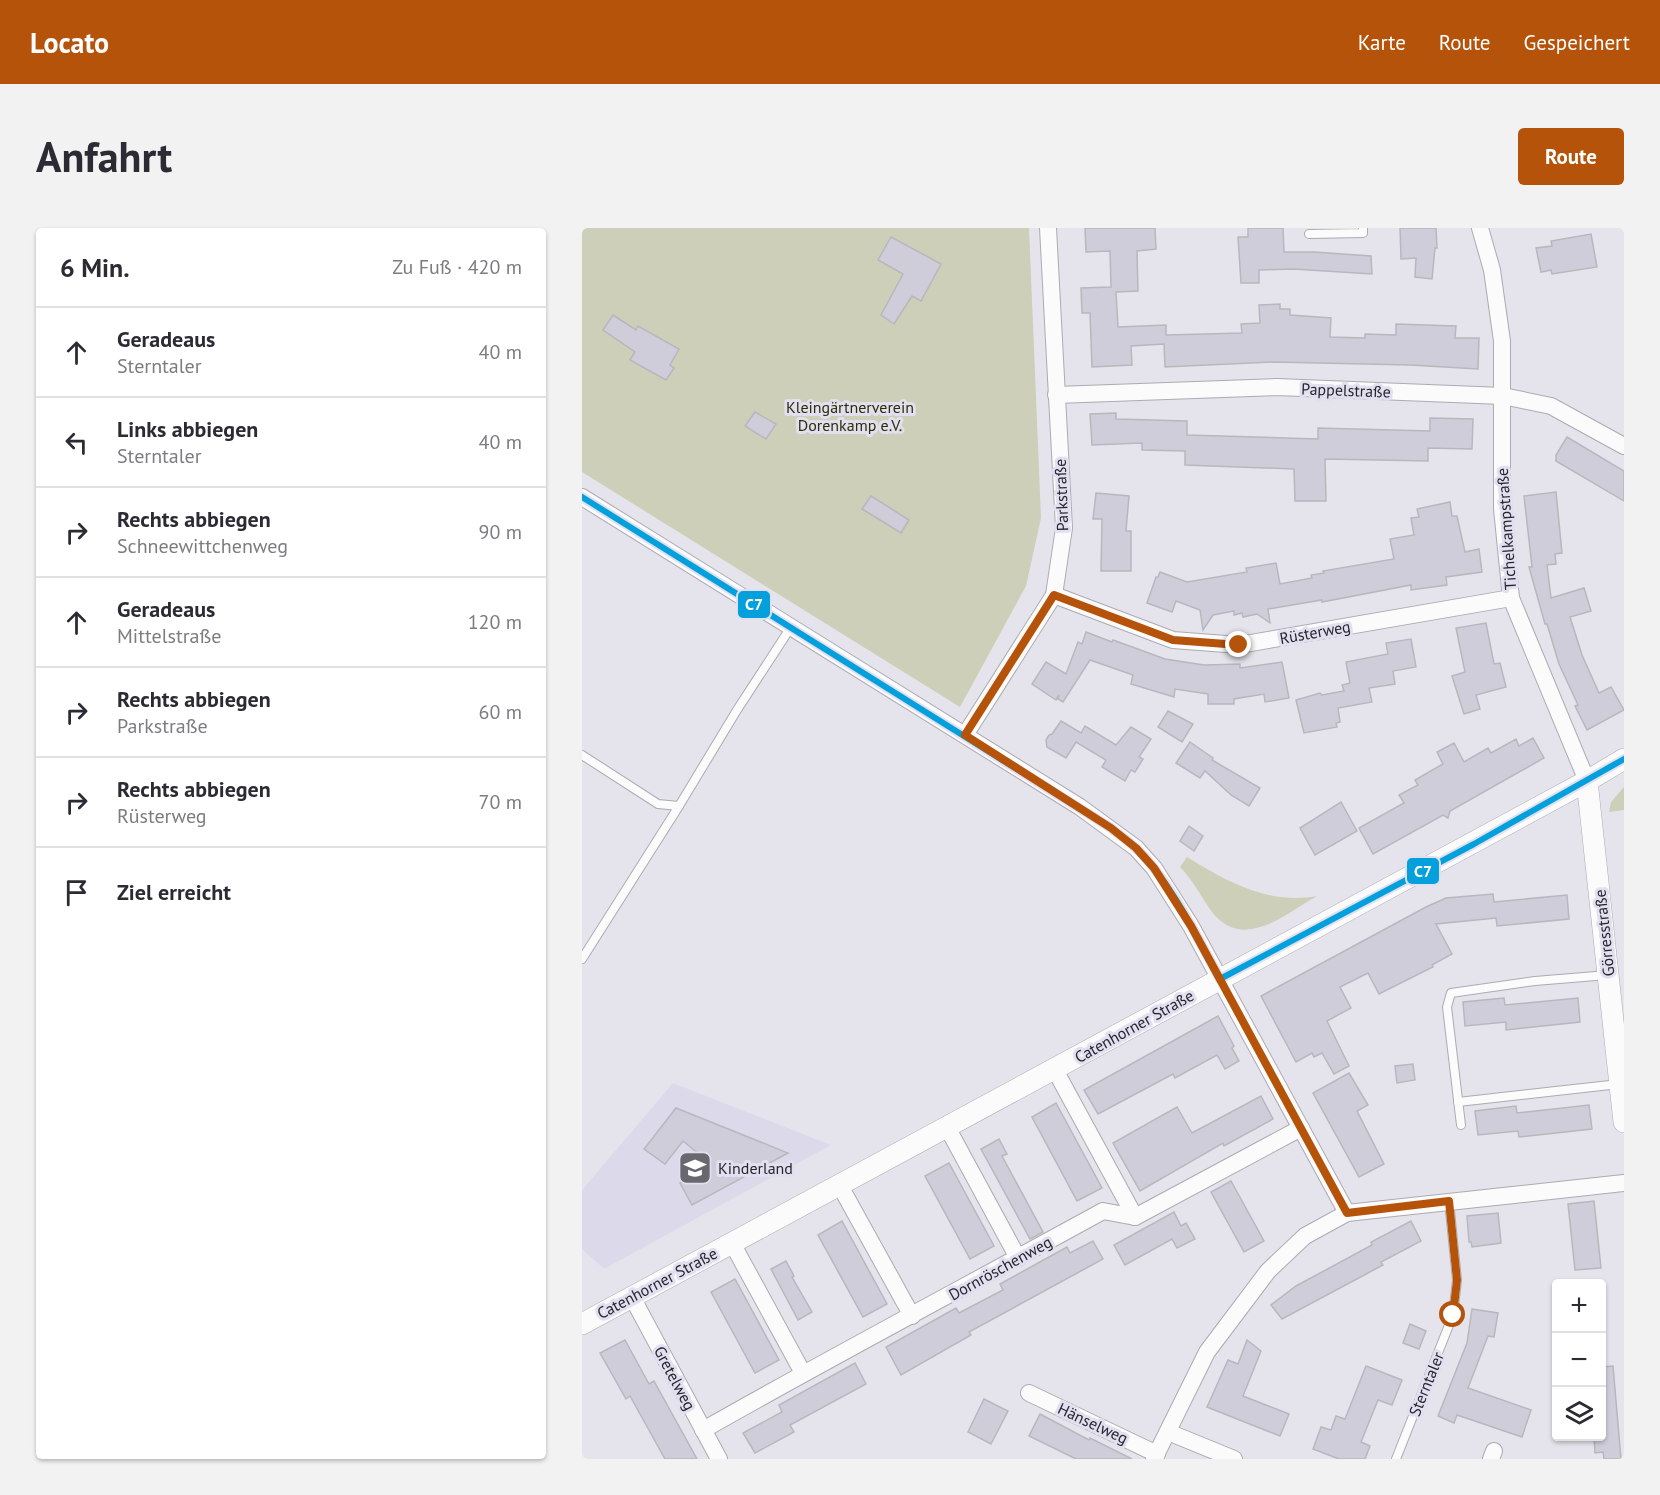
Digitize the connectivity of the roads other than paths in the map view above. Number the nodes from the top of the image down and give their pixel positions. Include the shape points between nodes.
1 (1048, 228) edge
2 (1363, 228) edge
3 (1480, 228) edge
4 (1309, 234) dead end
5 (1056, 395) junction
6 (1503, 396) junction
7 (1624, 446) edge
8 (582, 497) edge
9 (1054, 595) junction
10 (1511, 598) junction
11 (791, 627) junction
12 (965, 735) junction
13 (582, 755) edge
14 (1624, 759) edge
15 (1587, 781) junction
16 (679, 806) junction
17 (582, 959) edge
18 (1608, 975) junction
19 (1220, 979) junction
20 (1055, 1070) junction
21 (1620, 1084) junction
22 (1458, 1102) junction
23 (1624, 1122) edge
24 (1461, 1125) dead end
25 (947, 1126) junction
26 (1301, 1128) junction
27 (1624, 1183) edge
28 (839, 1184) junction
29 (1449, 1201) junction
30 (1347, 1213) junction
31 (1135, 1217) junction
32 (732, 1243) junction
33 (1018, 1258) junction
34 (632, 1297) junction
35 (912, 1316) junction
36 (582, 1324) edge
37 (803, 1373) junction
38 (1029, 1393) dead end
39 (703, 1430) junction
40 (1168, 1432) junction
41 (1156, 1456) edge
42 (719, 1459) edge
43 (1234, 1459) edge
44 (1396, 1459) edge

1 - 5 street, Parkstraße
2 - 4 lane via 1363,233
3 - 6 street, Tichelkampstraße via 1492,270 1501,329
5 - 6 street, Pappelstraße via 1277,387
5 - 9 street, Parkstraße via 1064,528
6 - 7 street, Pappelstraße via 1551,406
6 - 10 street, Tichelkampstraße via 1502,509
8 - 11 street
9 - 10 street, Rüsterweg via 1173,640 1239,645
9 - 12 street, Parkstraße
10 - 15 street, Tichelkampstraße
11 - 12 street
11 - 16 lane
12 - 19 street via 1080,807 1136,848 1191,926
13 - 16 lane via 658,804
14 - 15 street, Catenhorner Straße
15 - 18 street, Görresstraße
15 - 19 street, Catenhorner Straße
16 - 17 lane
18 - 21 street, Görresstraße
18 - 22 lane via 1451,993 1447,1007
19 - 20 street, Catenhorner Straße
19 - 26 street
20 - 25 street, Catenhorner Straße
20 - 31 street, Catenhorner Straße
21 - 22 lane
21 - 23 street, Görresstraße
22 - 24 lane
25 - 28 street, Catenhorner Straße
25 - 33 street
26 - 30 street
26 - 31 street
27 - 29 street
28 - 32 street, Catenhorner Straße
28 - 35 street
29 - 30 street
29 - 44 lane, Sterntaler via 1457,1280 1453,1315
30 - 40 street via 1305,1236 1268,1271 1207,1352
31 - 33 street, Dornröschenweg via 1103,1211
32 - 34 street, Catenhorner Straße
32 - 37 street, Catenhorner Straße
33 - 35 street, Dornröschenweg
34 - 36 street, Catenhorner Straße
34 - 39 street, Gretelweg
35 - 37 street, Dornröschenweg
37 - 39 street, Dornröschenweg
38 - 41 street, Hänselweg
39 - 42 street, Gretelweg
40 - 41 street
40 - 43 street

